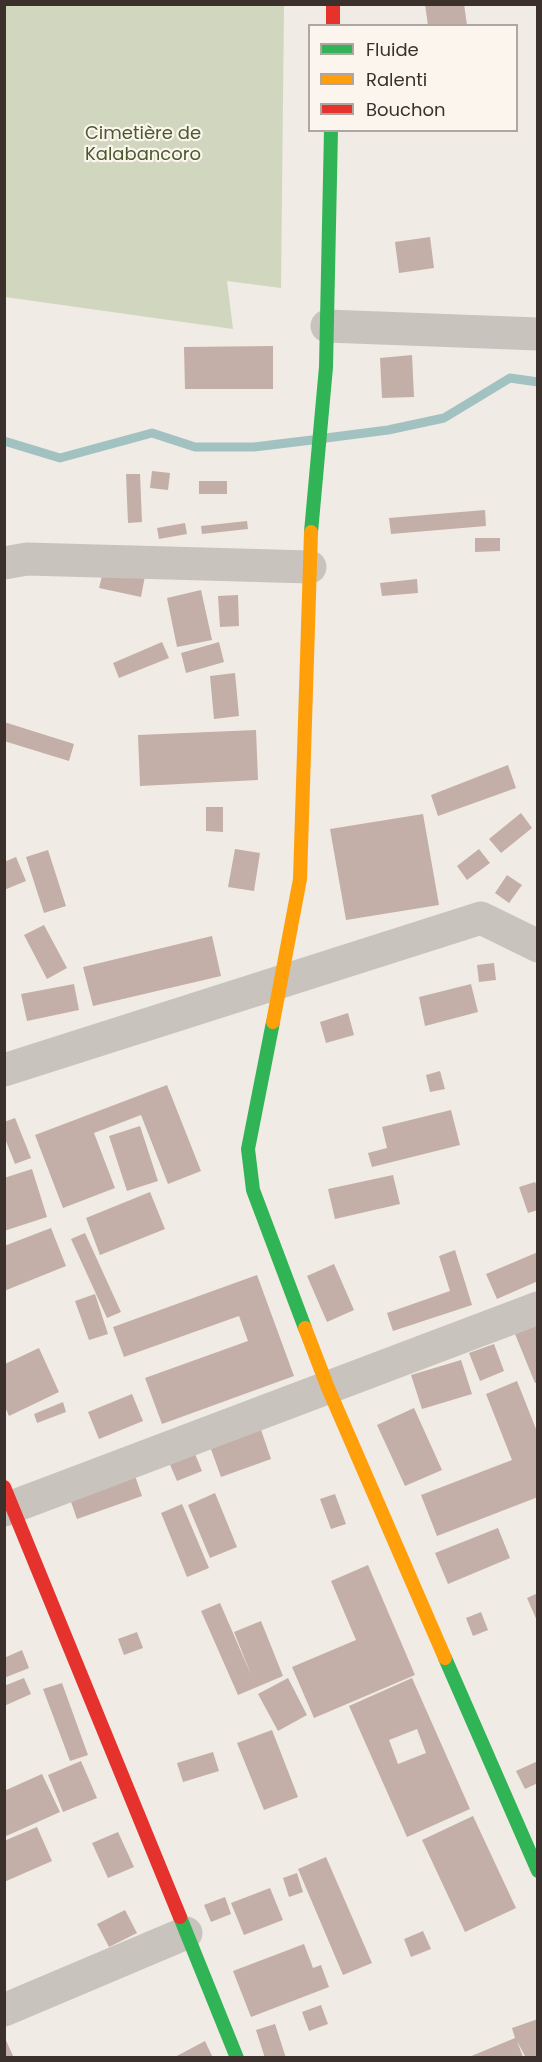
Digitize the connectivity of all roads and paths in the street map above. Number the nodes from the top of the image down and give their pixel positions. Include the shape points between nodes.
1 (333, 4) edge
2 (333, 24) edge
3 (331, 132) edge
4 (327, 326) junction
5 (537, 334) edge
6 (4, 563) edge
7 (310, 567) junction
8 (537, 946) edge
9 (280, 982) junction
10 (4, 1070) edge
11 (537, 1308) edge
12 (328, 1388) junction
13 (7, 1501) edge
14 (537, 1871) edge
15 (186, 1933) junction
16 (4, 2010) edge
17 (237, 2058) edge

1 - 2 main road
3 - 4 main road
4 - 5 street
4 - 7 main road
6 - 7 street via 27,559
7 - 9 main road via 300,879
8 - 9 street via 482,918
9 - 10 street
9 - 12 main road via 248,1149 253,1190
11 - 12 street
12 - 13 street
12 - 14 main road
13 - 15 main road
15 - 16 street
15 - 17 main road

